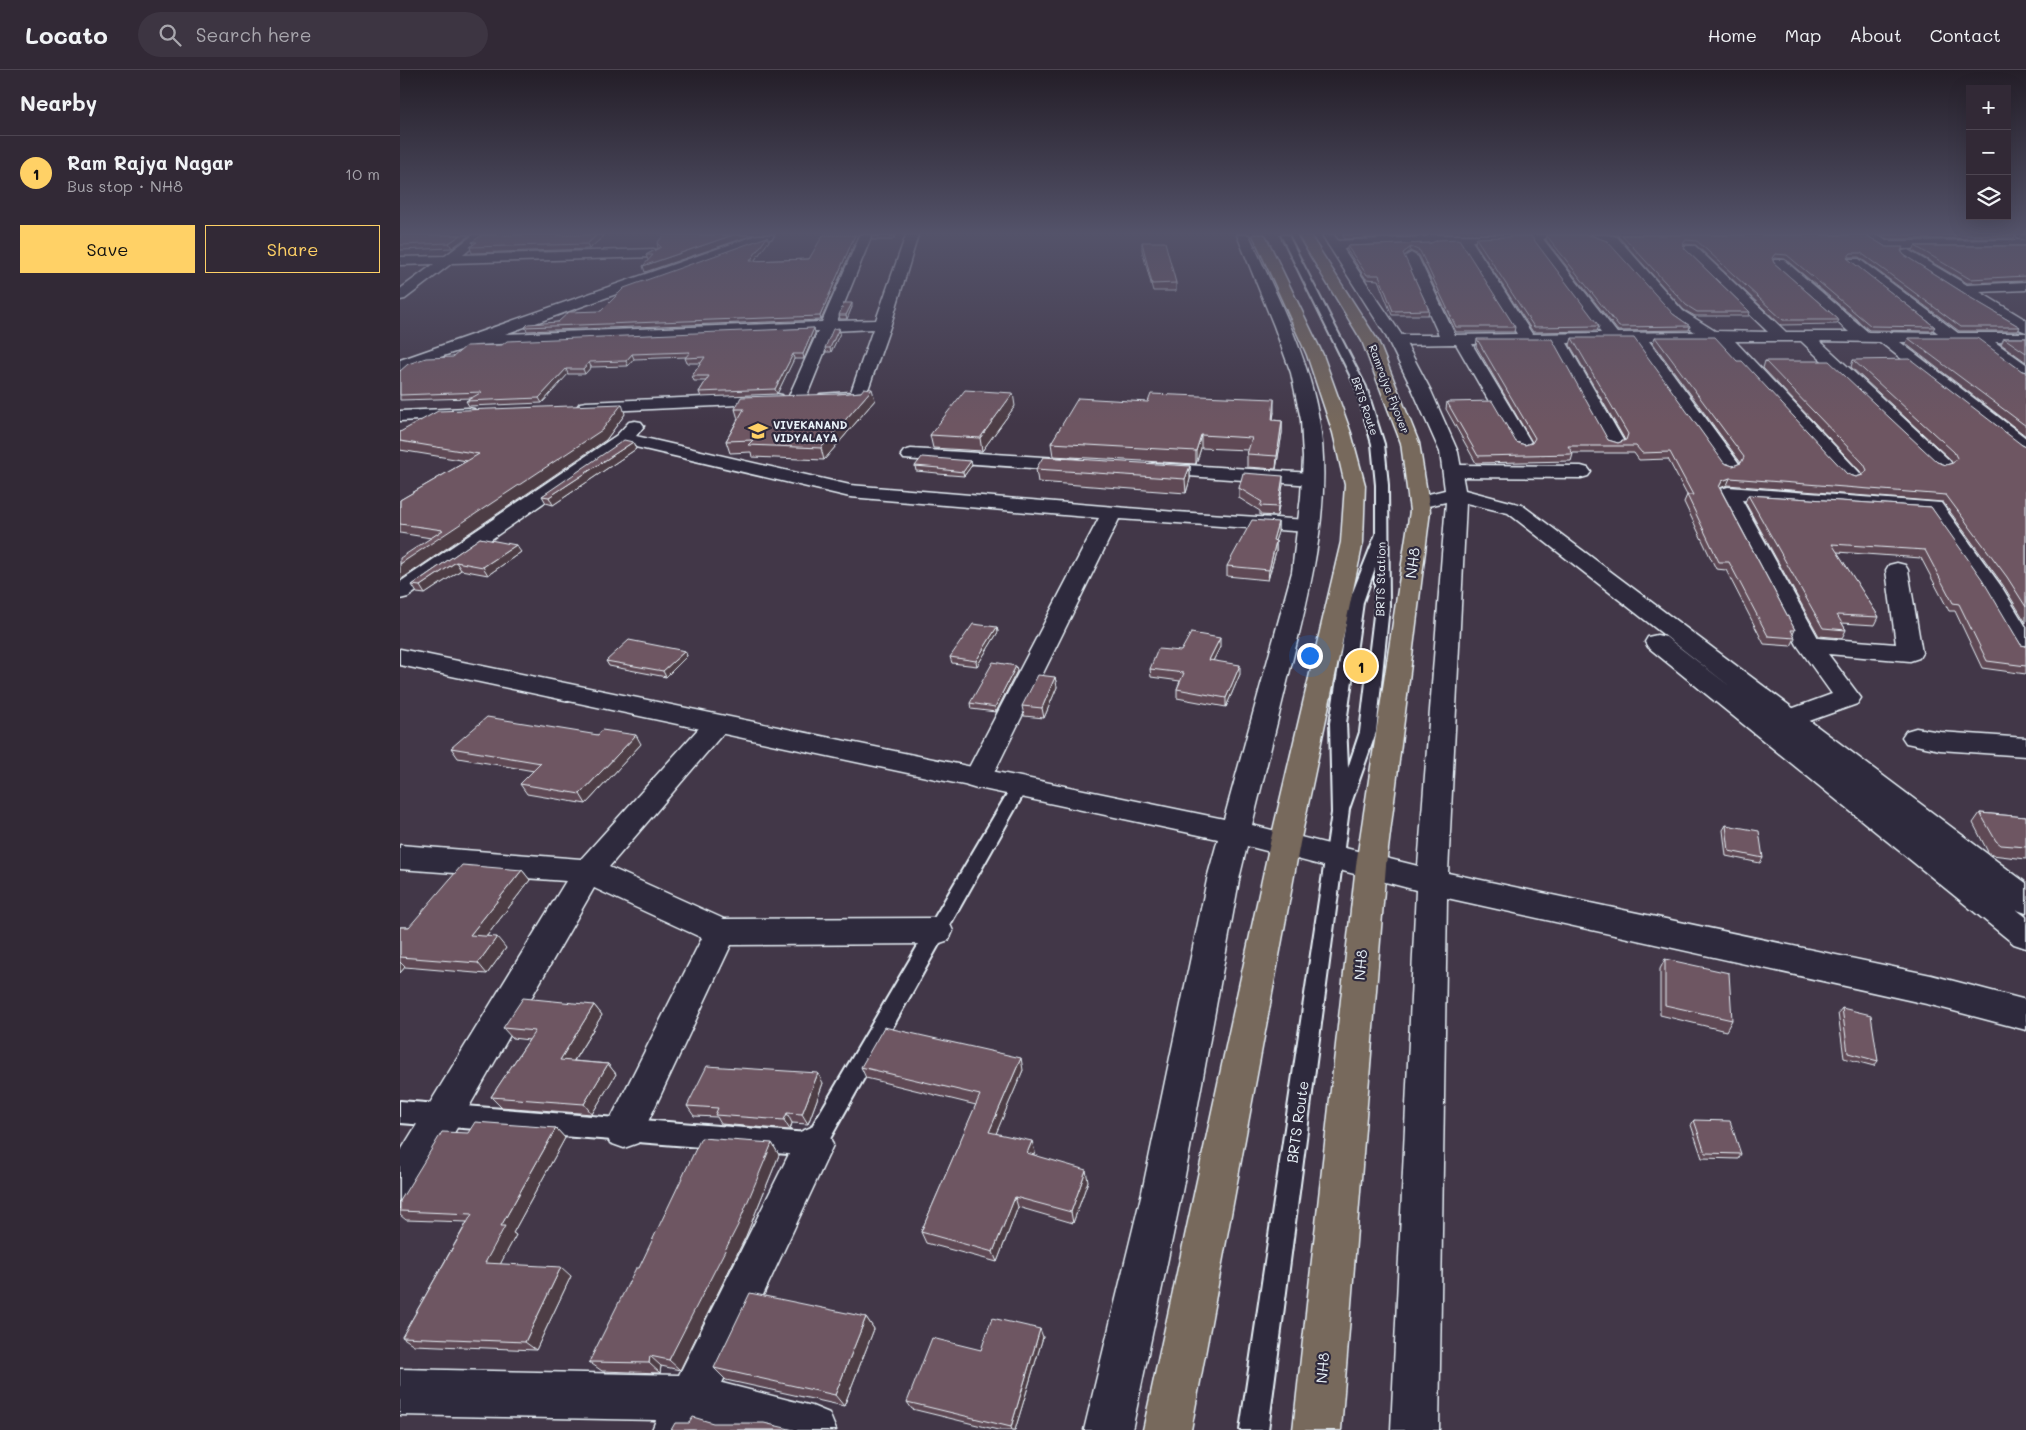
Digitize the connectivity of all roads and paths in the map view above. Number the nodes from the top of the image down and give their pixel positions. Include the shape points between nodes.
1 (589, 298) edge
2 (839, 298) edge
3 (891, 298) edge
4 (1278, 298) edge
5 (1281, 298) edge
6 (1316, 298) edge
7 (1344, 298) edge
8 (1369, 298) edge
9 (1433, 298) edge
10 (1504, 298) edge
11 (1583, 298) edge
12 (1664, 298) edge
13 (1742, 298) edge
14 (1820, 298) edge
15 (1902, 298) edge
16 (1979, 298) edge
17 (1286, 314) junction
18 (883, 324) junction
19 (827, 326) junction
20 (2026, 327) edge
21 (1717, 336) junction
22 (1781, 336) junction
23 (1612, 337) junction
24 (1638, 337) junction
25 (1806, 337) junction
26 (1864, 337) junction
27 (1884, 337) junction
28 (1527, 338) junction
29 (1557, 338) junction
30 (1955, 338) junction
31 (1978, 338) junction
32 (2026, 338) edge
33 (1455, 339) junction
34 (471, 340) junction
35 (1396, 340) junction
36 (400, 366) edge
37 (2026, 372) edge
38 (797, 398) junction
39 (650, 405) junction
40 (574, 408) edge
41 (487, 412) edge
42 (400, 416) edge
43 (624, 439) junction
44 (1615, 442) edge
45 (1523, 444) edge
46 (2026, 447) edge
47 (911, 454) dead end
48 (1942, 464) edge
49 (1730, 465) edge
50 (1097, 466) edge
51 (1136, 468) edge
52 (1581, 472) dead end
53 (1852, 476) edge
54 (1454, 477) junction
55 (1312, 479) junction
56 (1418, 502) junction
57 (1489, 502) junction
58 (1112, 512) junction
59 (1308, 526) junction
60 (1382, 534) junction
61 (1897, 570) dead end
62 (400, 592) edge
63 (1809, 645) junction
64 (2026, 647) edge
65 (400, 657) edge
66 (1789, 719) junction
67 (717, 724) junction
68 (1916, 736) dead end
69 (2026, 748) edge
70 (977, 779) junction
71 (1020, 786) junction
72 (1340, 813) junction
73 (1236, 833) junction
74 (1285, 843) junction
75 (1334, 856) junction
76 (400, 857) edge
77 (1371, 865) junction
78 (588, 871) junction
79 (1432, 882) junction
80 (2026, 900) edge
81 (937, 931) junction
82 (721, 932) junction
83 (2026, 935) edge
84 (2026, 1015) edge
85 (400, 1112) edge
86 (443, 1115) junction
87 (624, 1130) junction
88 (814, 1145) junction
89 (400, 1189) edge
90 (400, 1392) edge
91 (684, 1414) edge
92 (812, 1430) edge
93 (1108, 1430) edge
94 (1167, 1430) edge
95 (1254, 1430) edge
96 (1317, 1430) edge
97 (1415, 1430) edge

1 - 34 street
2 - 19 street
3 - 18 street
4 - 17 street
5 - 17 main road
6 - 60 lane, BRTS Route via 1361,387 1378,444
7 - 56 main road, Ramrajya Flyover via 1370,341 1410,443
8 - 35 street
9 - 33 street
10 - 28 street
11 - 23 street
12 - 21 street via 1678,314
13 - 22 street
14 - 26 street
15 - 30 street
16 - 20 street
17 - 55 street via 1310,420
17 - 74 main road via 1306,335 1315,355 1356,485 1352,542
18 - 19 street
18 - 38 street via 858,397
19 - 34 street
19 - 38 street
21 - 22 street
21 - 24 street
21 - 53 street
22 - 25 street
23 - 24 street
23 - 29 street
24 - 49 street
25 - 26 street
25 - 48 street
26 - 27 street
27 - 30 street
27 - 46 street
28 - 29 street
28 - 33 street
29 - 44 street
30 - 31 street
31 - 32 street
31 - 37 street
33 - 35 street
33 - 45 street
34 - 36 street
35 - 54 street via 1449,452
38 - 39 street
39 - 40 street
39 - 43 street
41 - 42 street
43 - 58 street via 850,491
43 - 62 street
47 - 50 street
51 - 55 street
52 - 54 street
54 - 56 street
54 - 57 street
54 - 79 street via 1456,500
55 - 59 street
56 - 77 main road, NH8 via 1420,511 1408,607
57 - 66 street via 1516,509
57 - 83 street via 1500,516
58 - 59 street
58 - 70 street
59 - 73 street via 1303,572
60 - 72 lane, BRTS Station via 1382,608 1368,732
60 - 72 lane, BRTS Station via 1356,602 1353,620 1338,723
61 - 63 street via 1910,653
63 - 64 street via 1728,494 1934,507 1990,586
63 - 66 street via 1848,698
65 - 67 street
66 - 80 street
67 - 70 street
67 - 78 street
68 - 69 street
70 - 71 street
71 - 73 street
71 - 81 lane
72 - 75 lane, BRTS Route
73 - 74 street
73 - 93 street via 1224,875 1162,1192
74 - 75 street
74 - 94 main road
75 - 77 street
75 - 95 lane, BRTS Route
76 - 78 street
77 - 79 street
77 - 96 main road, NH8
78 - 82 street
78 - 86 street
79 - 84 street via 1931,990
79 - 97 street
81 - 82 street
81 - 88 lane
82 - 87 street
85 - 86 lane
86 - 87 lane
86 - 89 street
87 - 88 lane
88 - 91 street
90 - 91 street
91 - 92 street

